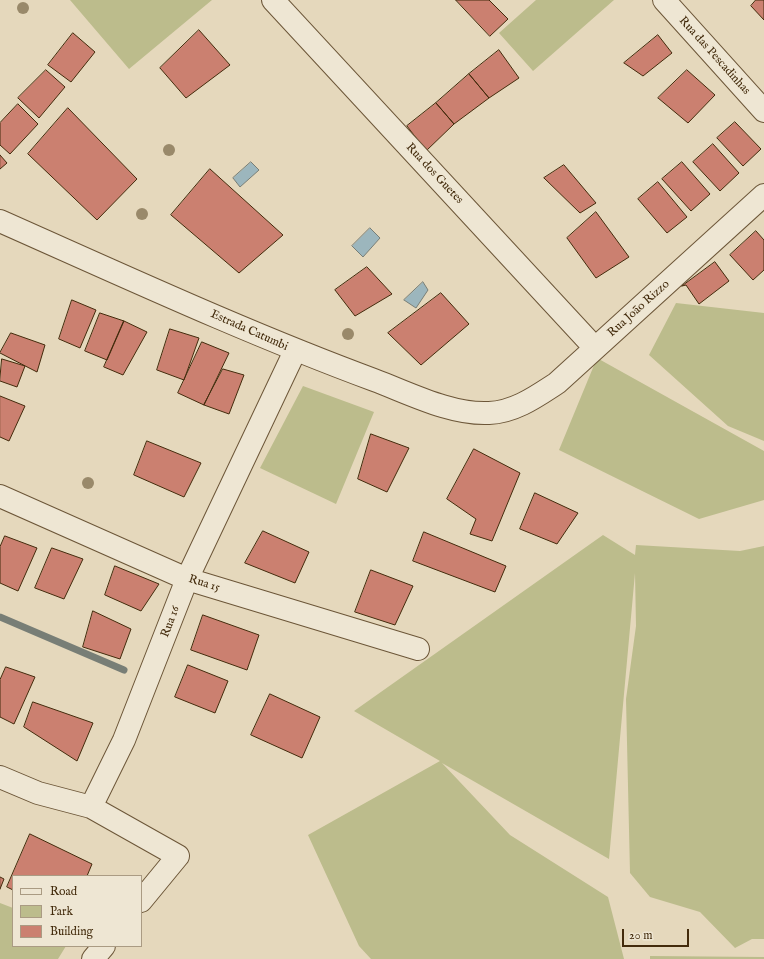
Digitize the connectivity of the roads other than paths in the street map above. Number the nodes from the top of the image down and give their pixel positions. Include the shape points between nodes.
1 (273, 0) edge
2 (664, 0) edge
3 (764, 111) edge
4 (764, 195) edge
5 (0, 221) edge
6 (596, 348) junction
7 (295, 351) junction
8 (506, 411) joint
9 (0, 496) edge
10 (187, 579) junction
11 (418, 649) dead end
12 (0, 777) edge
13 (91, 807) junction
14 (142, 900) edge
15 (103, 947) edge
16 (93, 959) edge

1 - 6 street, Rua dos Guetes
2 - 3 street, Rua das Pescadinhas
4 - 6 street, Rua João Rizzo
5 - 7 street, Estrada Catumbi
6 - 8 street, Rua João Rizzo via 552,387
7 - 8 street, Estrada Catumbi via 458,411
7 - 10 street, Rua 16
9 - 10 street, Rua 15
10 - 11 street, Rua 15
10 - 13 street, Rua 16 via 124,740
12 - 13 street via 38,793
13 - 14 street via 178,856
15 - 16 street

